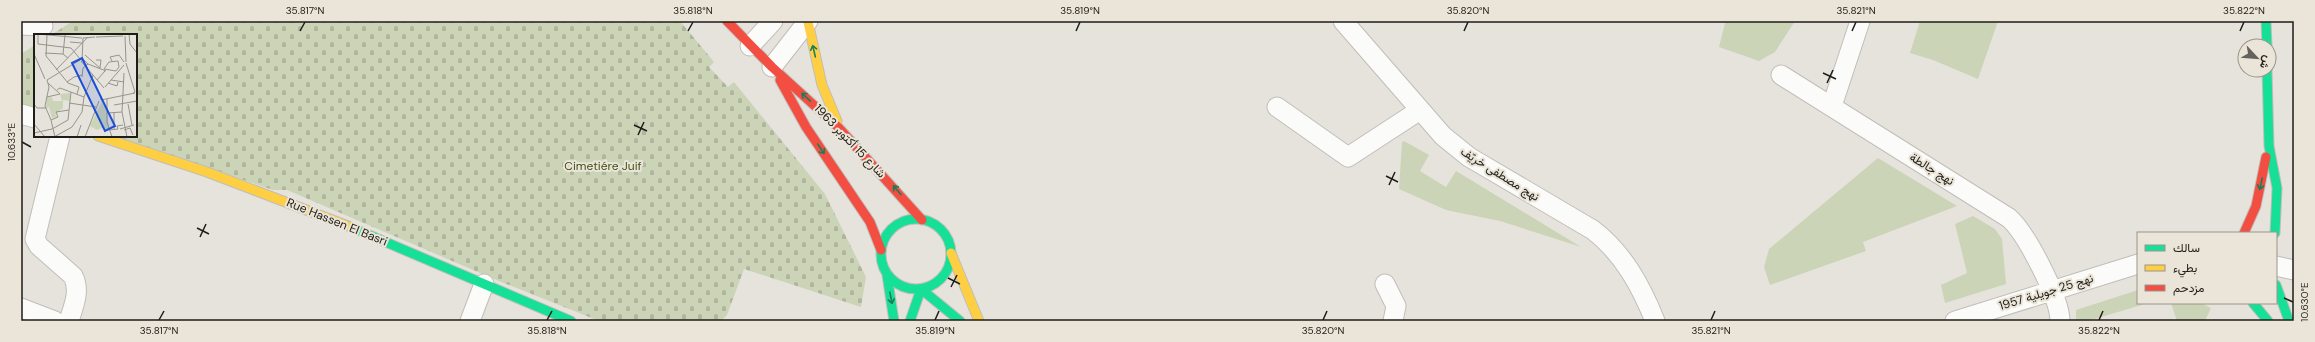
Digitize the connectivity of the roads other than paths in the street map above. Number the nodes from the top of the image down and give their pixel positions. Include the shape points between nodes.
1 (727, 21) edge
2 (773, 21) edge
3 (1343, 21) edge
4 (1860, 21) edge
5 (2266, 21) edge
6 (808, 22) edge
7 (21, 25) edge
8 (43, 26) dead end
9 (2267, 38) edge
10 (750, 46) junction
11 (772, 67) junction
12 (1781, 75) dead end
13 (2267, 78) edge
14 (1832, 106) junction
15 (1277, 107) dead end
16 (1420, 110) junction
17 (21, 114) edge
18 (34, 118) edge
19 (839, 128) junction
20 (60, 137) edge
21 (101, 137) edge
22 (2269, 146) junction
23 (922, 220) junction
24 (2244, 232) edge
25 (2275, 232) edge
26 (881, 250) junction
27 (951, 253) junction
28 (2137, 264) edge
29 (2277, 266) edge
30 (2294, 270) edge
31 (887, 275) junction
32 (484, 284) junction
33 (1385, 284) dead end
34 (2277, 288) edge
35 (921, 289) junction
36 (2052, 290) junction
37 (2254, 304) edge
38 (21, 308) edge
39 (55, 321) edge
40 (69, 321) edge
41 (470, 321) edge
42 (571, 321) edge
43 (894, 321) edge
44 (910, 321) edge
45 (960, 321) edge
46 (979, 321) edge
47 (1393, 321) edge
48 (1655, 321) edge
49 (1955, 321) edge
50 (2060, 321) edge
51 (2268, 321) edge
52 (2289, 321) edge

1 - 10 main road, شارع 15 أكتوبر 1963
2 - 10 street
3 - 16 street, نهج مصطفى خريّف
4 - 14 street
5 - 9 main road
6 - 11 street
19 -> 6 main road via 822,84
7 - 8 street
10 - 11 main road, شارع 15 أكتوبر 1963
19 -> 11 main road, شارع 15 أكتوبر 1963
11 -> 26 main road, شارع 15 أكتوبر 1963 via 806,126 870,222
12 - 14 street, نهج جالطة
13 - 22 main road
14 - 36 street, نهج جالطة via 2010,218 2025,237
15 - 16 street via 1348,157
16 - 48 street, نهج مصطفى خريّف via 1443,136 1469,157 1593,230 1607,241 1633,274
17 - 18 street
23 -> 19 main road, شارع 15 أكتوبر 1963
20 - 40 street via 35,239 38,246 74,276 77,282 77,292
21 - 32 main road, Rue Hassen El Basri via 207,172 359,230
22 -> 24 main road via 2256,206
22 - 25 main road via 2277,188
23 - 26 main road via 904,221 895,226 885,236
23 - 27 main road via 939,228 950,244
26 - 31 main road via 882,263
27 - 35 main road via 950,264 942,277 930,287
27 - 46 main road
28 - 36 street, نهج 25 جويلية 1957
29 - 30 street
31 - 35 main road via 902,287
31 -> 43 main road
32 - 41 street
32 - 42 main road, Rue Hassen El Basri
33 - 47 street via 1396,306
34 - 52 main road
35 - 44 main road
35 - 45 main road
36 - 49 street, نهج 25 جويلية 1957
36 - 50 street, نهج جالطة
37 - 51 main road
38 - 39 street

